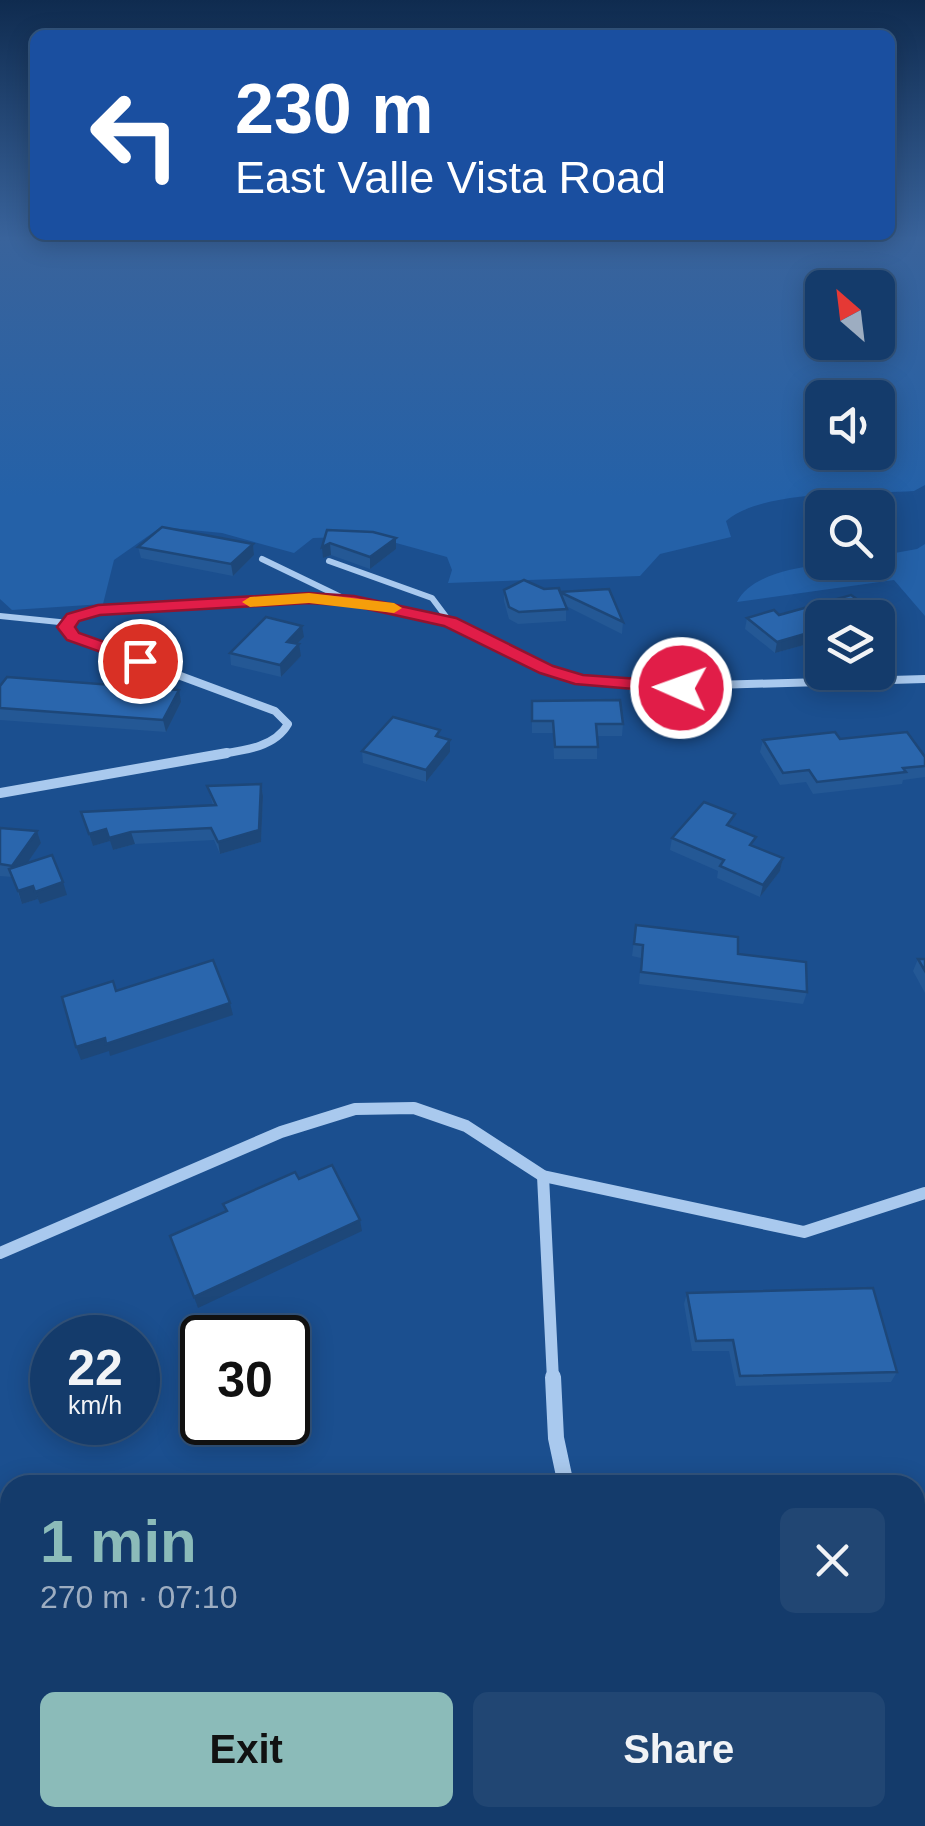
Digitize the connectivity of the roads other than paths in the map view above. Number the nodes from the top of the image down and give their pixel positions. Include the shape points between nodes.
1 (262, 559) dead end
2 (330, 560) edge
3 (346, 600) junction
4 (0, 616) edge
5 (450, 622) junction
6 (69, 623) junction
7 (925, 679) edge
8 (0, 793) edge
9 (542, 1176) junction
10 (925, 1192) edge
11 (0, 1253) edge
12 (564, 1475) edge

1 - 3 lane
2 - 5 lane via 432,598
3 - 5 street
3 - 6 street via 98,610
4 - 6 lane
5 - 7 street via 546,670 581,680 681,688
6 - 8 street via 73,636 275,710 286,730 249,749
9 - 10 street via 804,1232
9 - 11 street via 466,1126 414,1108 355,1109 281,1132
9 - 12 street via 556,1438

